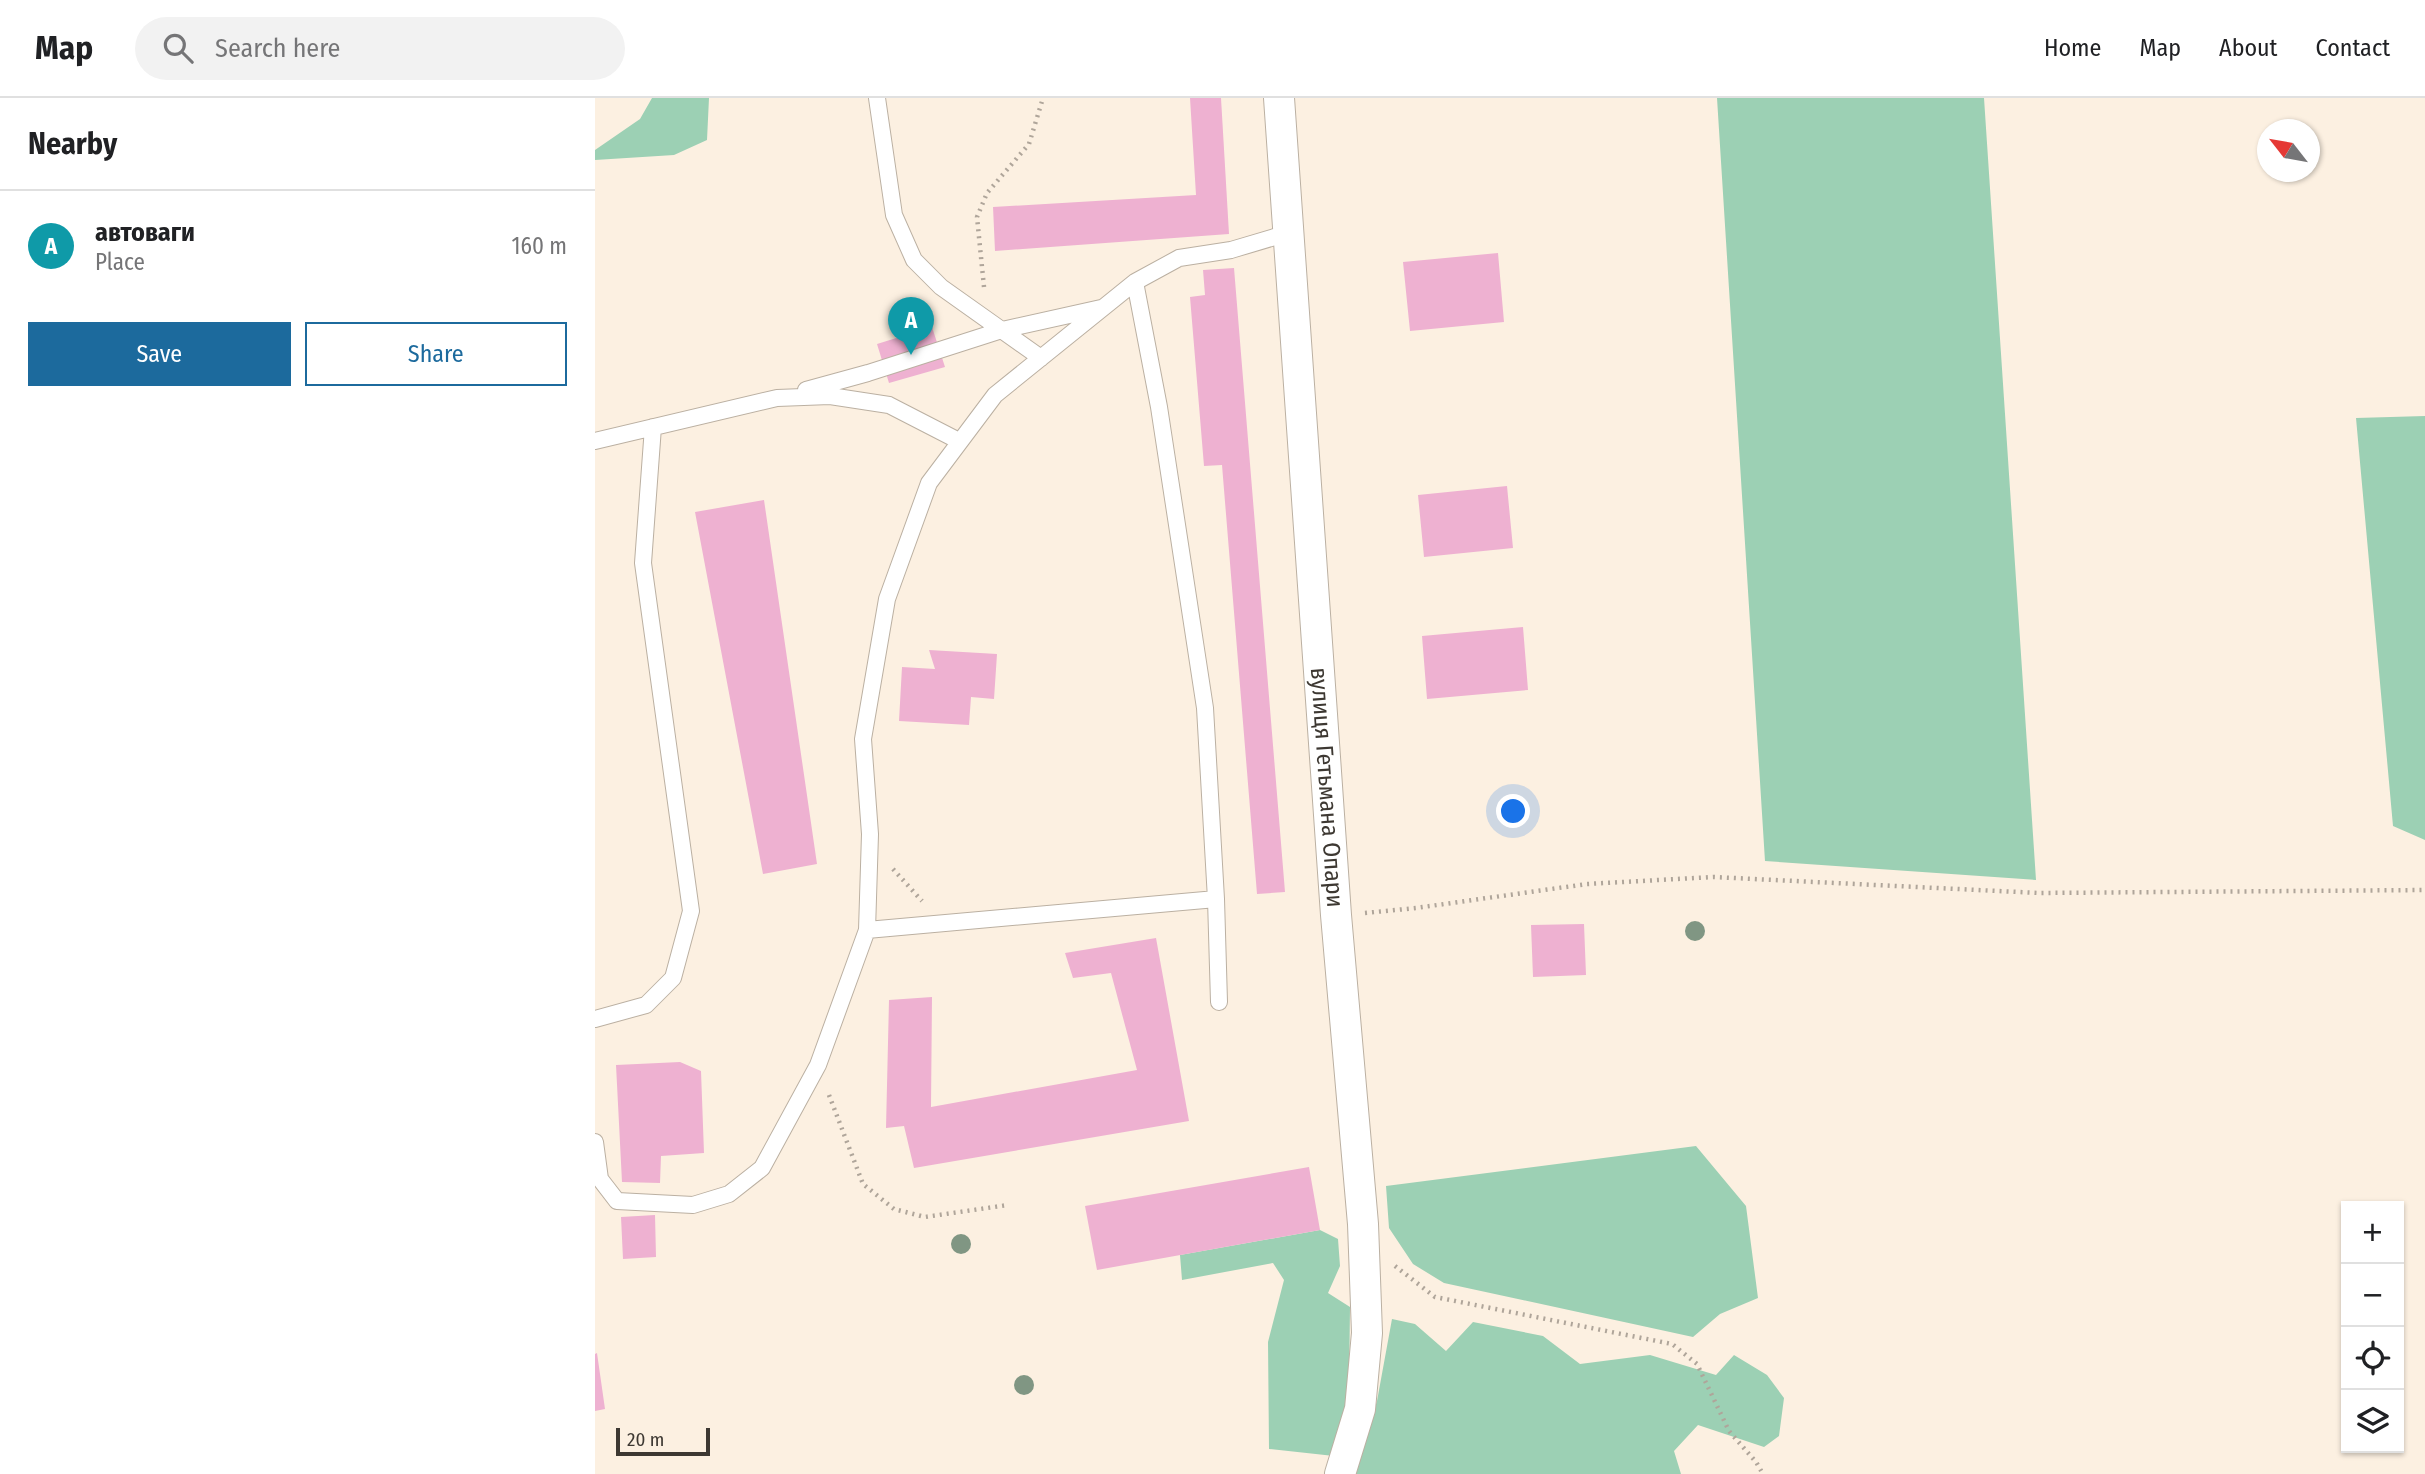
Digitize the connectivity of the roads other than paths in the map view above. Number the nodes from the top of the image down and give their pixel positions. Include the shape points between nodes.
1 (877, 98) edge
2 (1279, 98) edge
3 (1288, 233) junction
4 (1135, 282) junction
5 (1103, 307) junction
6 (1002, 330) junction
7 (1041, 358) junction
8 (777, 398) junction
9 (653, 427) junction
10 (595, 441) edge
11 (959, 441) junction
12 (1216, 899) junction
13 (867, 930) junction
14 (1219, 1002) dead end
15 (595, 1019) edge
16 (595, 1142) edge
17 (1340, 1474) edge

1 - 6 lane via 894,215 914,260 941,287
2 - 3 street, вулиця Гетьмана Опари
3 - 4 lane via 1231,250 1179,258
3 - 17 street, вулиця Гетьмана Опари via 1336,915 1363,1224 1367,1333 1360,1409
4 - 5 lane
4 - 12 lane via 1205,708
5 - 6 lane
5 - 7 lane
6 - 7 lane
6 - 8 lane
7 - 11 lane via 995,395
8 - 9 lane
8 - 11 lane via 830,396 889,405
9 - 10 lane
9 - 15 lane via 643,563 691,911 673,978 646,1005
11 - 13 lane via 929,483 887,599 863,738 870,834
12 - 13 lane
12 - 14 lane
13 - 16 lane via 818,1065 762,1168 729,1194 693,1205 617,1201 600,1179

